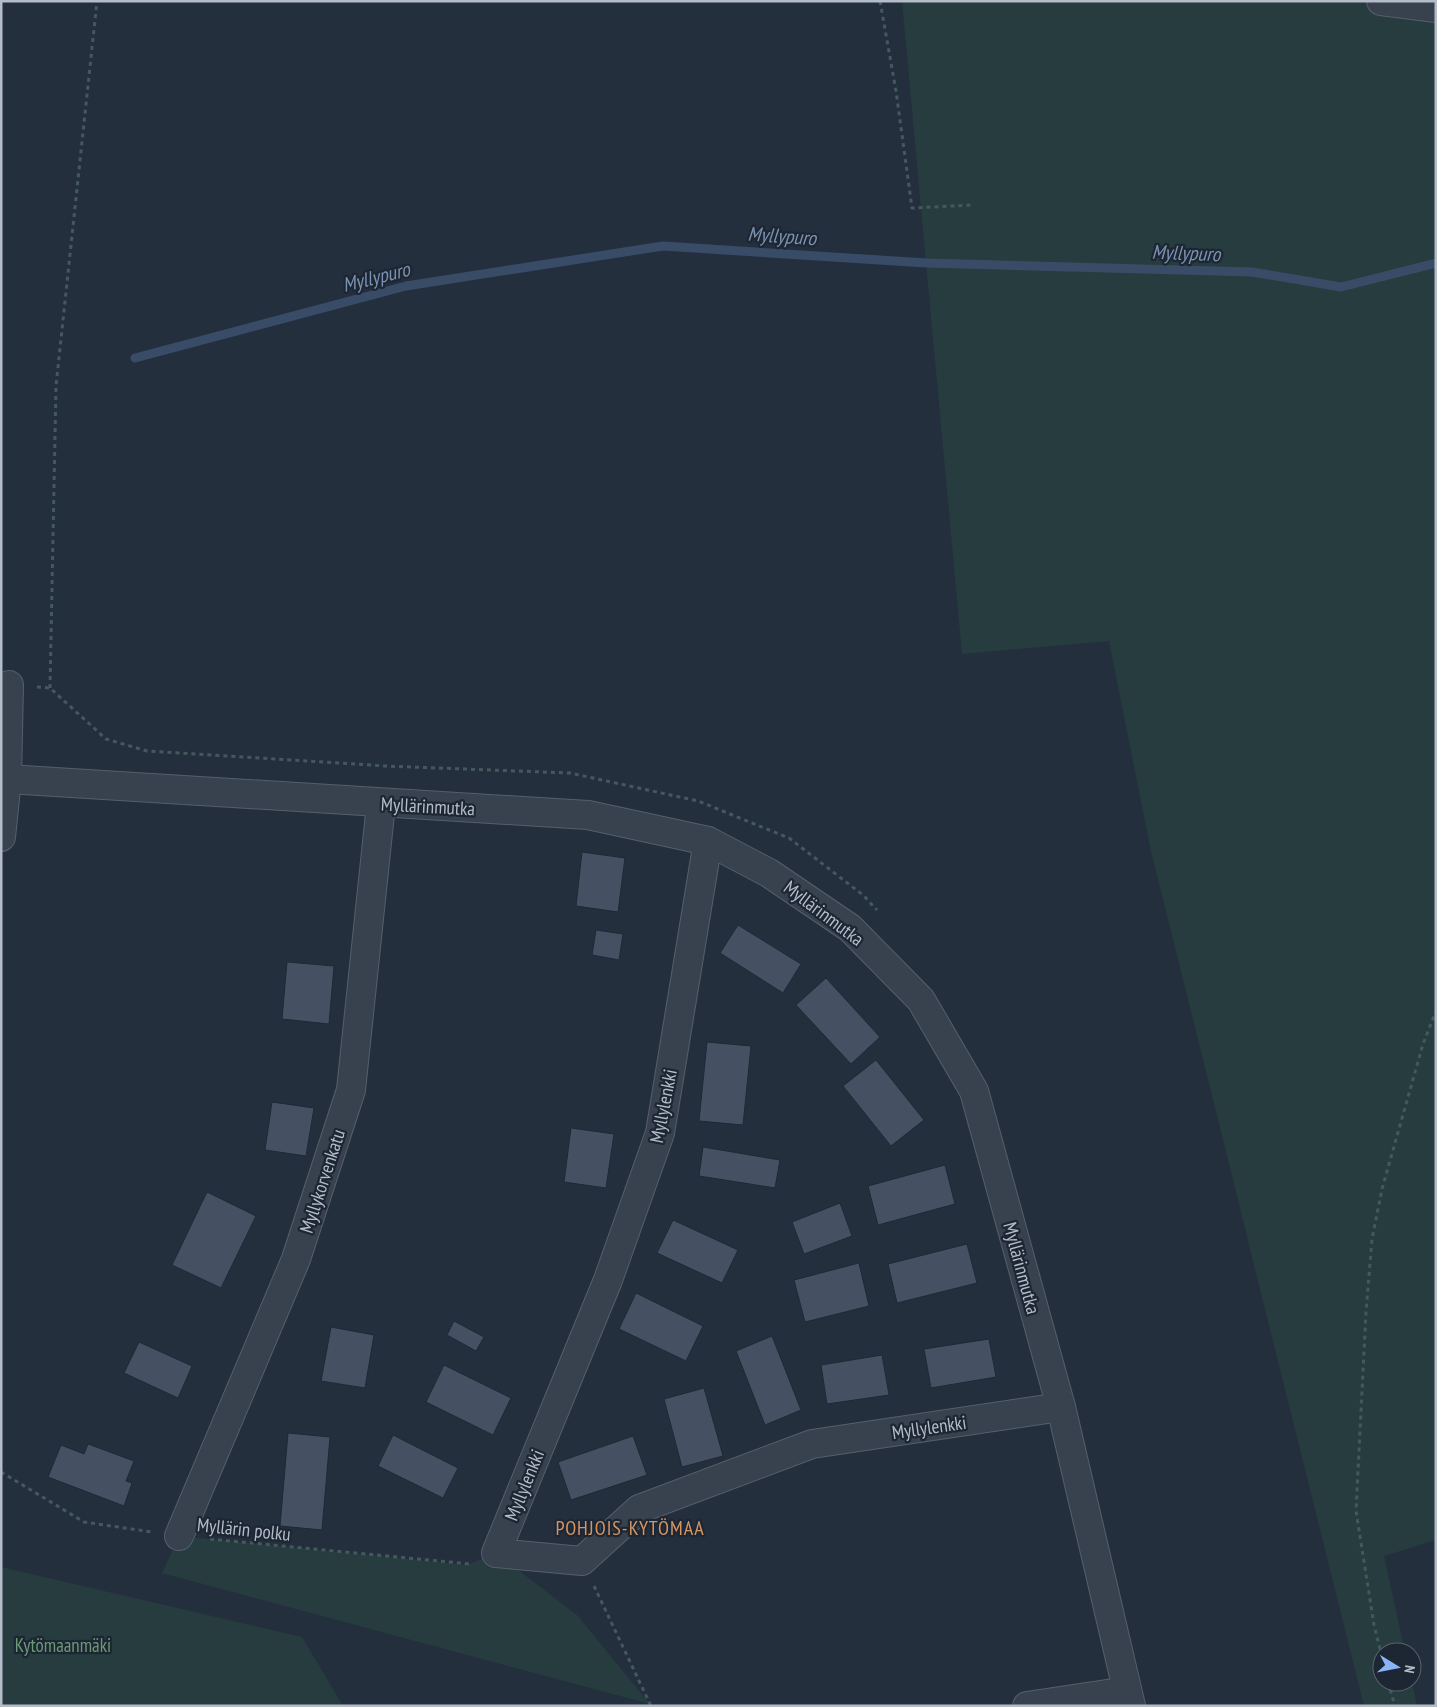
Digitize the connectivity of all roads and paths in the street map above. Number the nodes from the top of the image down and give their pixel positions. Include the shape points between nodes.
1 (97, 1) edge
2 (880, 1) edge
3 (1381, 1) edge
4 (1436, 8) edge
5 (973, 205) dead end
6 (9, 685) joint
7 (50, 688) junction
8 (7, 780) junction
9 (381, 804) junction
10 (1, 837) edge
11 (708, 841) junction
12 (882, 915) dead end
13 (1436, 1012) edge
14 (1061, 1407) junction
15 (1, 1472) edge
16 (178, 1536) junction
17 (496, 1553) junction
18 (582, 1561) junction
19 (1378, 1642) edge
20 (1390, 1692) edge
21 (1129, 1698) edge
22 (651, 1706) edge
23 (1027, 1706) edge
24 (1394, 1706) edge

1 - 7 path via 56,386
2 - 5 path via 912,208
3 - 4 street
6 - 7 path
6 - 8 street
7 - 12 path via 106,738 147,751 385,766 570,773 698,801 790,838 863,895
8 - 9 street, Myllärinmutka
8 - 10 street
9 - 11 street, Myllärinmutka via 588,815
9 - 16 street, Myllykorvenkatu via 351,1090 296,1259
11 - 14 street, Myllärinmutka via 769,873 850,928 921,1000 974,1091
11 - 17 street, Myllylenkki via 660,1133 608,1280
13 - 19 path via 1423,1044 1382,1189 1370,1257 1356,1511
14 - 18 street, Myllylenkki via 812,1444 639,1509
14 - 21 street, Myllärinmutka
15 - 16 path, Myllärin polku via 84,1522
16 - 17 path, Myllärin polku via 467,1565
17 - 18 street
18 - 22 path
20 - 24 path
21 - 23 street

